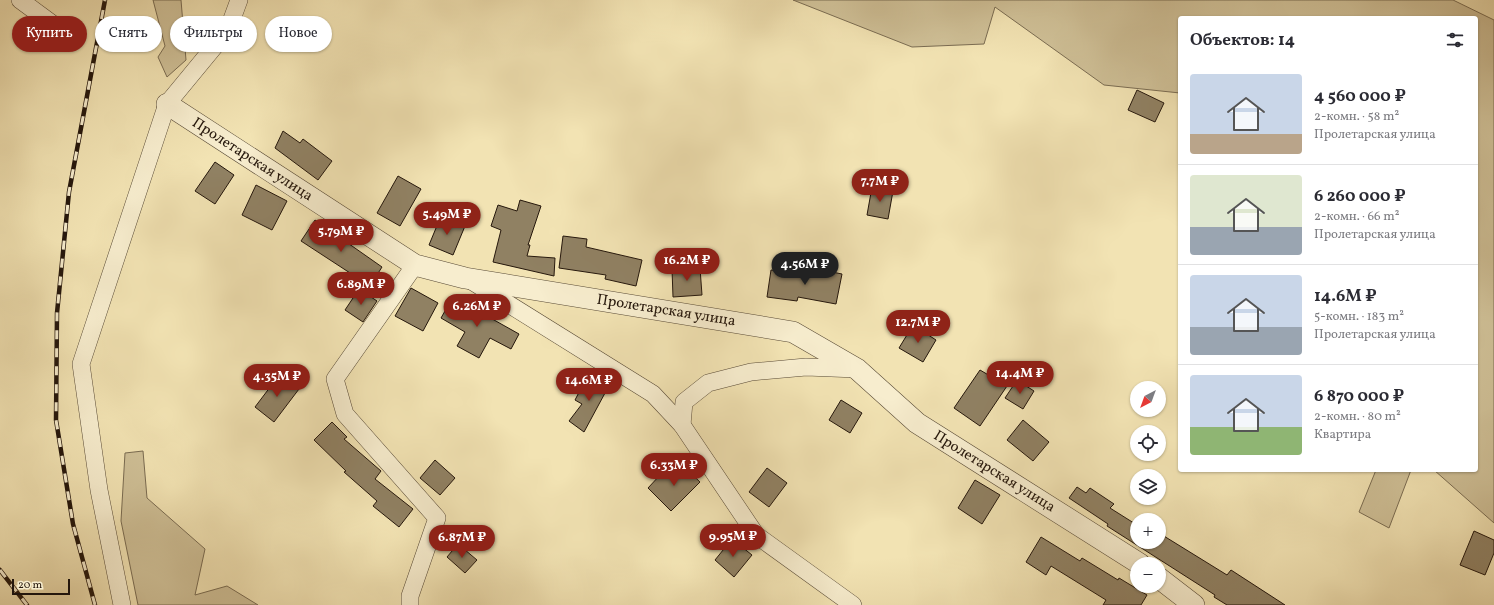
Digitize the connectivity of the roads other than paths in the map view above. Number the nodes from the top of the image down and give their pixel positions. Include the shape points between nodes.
1 (20, 0) edge
2 (239, 0) edge
3 (42, 16) edge
4 (167, 104) junction
5 (415, 265) junction
6 (465, 278) junction
7 (857, 369) junction
8 (682, 425) junction
9 (1130, 558) edge
10 (1166, 583) edge
11 (122, 605) edge
12 (410, 605) edge
13 (853, 605) edge
14 (1194, 605) edge

1 - 3 street
2 - 4 street via 228,30
4 - 5 street, Пролетарская улица
4 - 11 street via 81,364 99,490
5 - 6 street, Пролетарская улица
5 - 12 street via 335,379 345,414 437,518 410,596
6 - 7 street, Пролетарская улица via 793,332
6 - 8 street, Пролетарская улица via 653,394
7 - 8 street via 806,368 751,372 708,383 684,402
7 - 9 street, Пролетарская улица via 917,424
8 - 13 street, Пролетарская улица via 756,535
10 - 14 street

